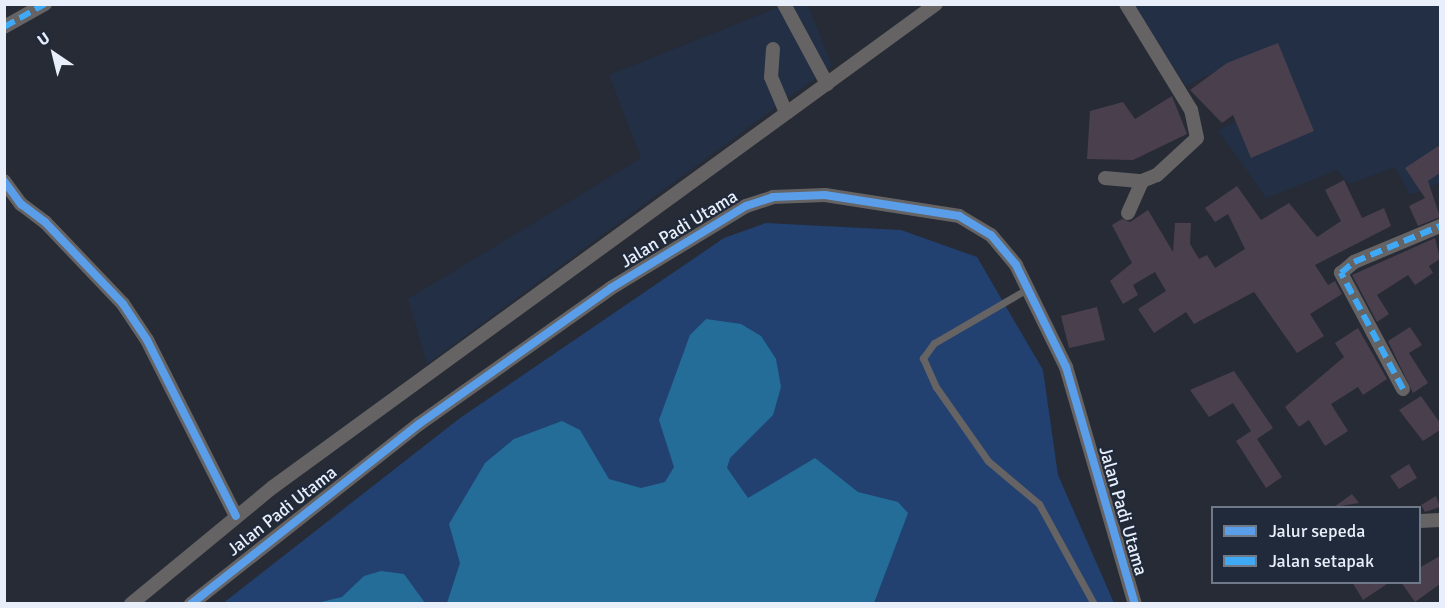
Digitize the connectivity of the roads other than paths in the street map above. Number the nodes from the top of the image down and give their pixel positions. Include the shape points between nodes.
1 (45, 4) edge
2 (784, 4) edge
3 (936, 4) edge
4 (1126, 4) edge
5 (4, 27) edge
6 (773, 49) dead end
7 (826, 84) junction
8 (786, 113) junction
9 (1105, 178) dead end
10 (4, 181) edge
11 (1142, 181) junction
12 (1128, 213) dead end
13 (1440, 226) edge
14 (1029, 288) junction
15 (1403, 389) dead end
16 (236, 516) junction
17 (1440, 520) edge
18 (1421, 521) edge
19 (131, 603) edge
20 (191, 603) edge
21 (1094, 603) edge
22 (1135, 603) edge

1 - 5 street
2 - 7 street
3 - 7 street
4 - 11 street via 1197,128 1190,147
6 - 8 street via 771,77
7 - 8 street
8 - 16 street
9 - 11 street
10 - 16 street via 21,204 45,222 123,304 147,340
11 - 12 street
13 - 15 street via 1354,262 1341,273
14 - 20 street, Jalan Padi Utama via 991,235 959,216 825,195 772,196 746,206 611,288 487,375
14 - 21 lane via 934,343 923,358 936,387 988,461 1039,504
14 - 22 street, Jalan Padi Utama via 1066,367
16 - 19 street
17 - 18 street

